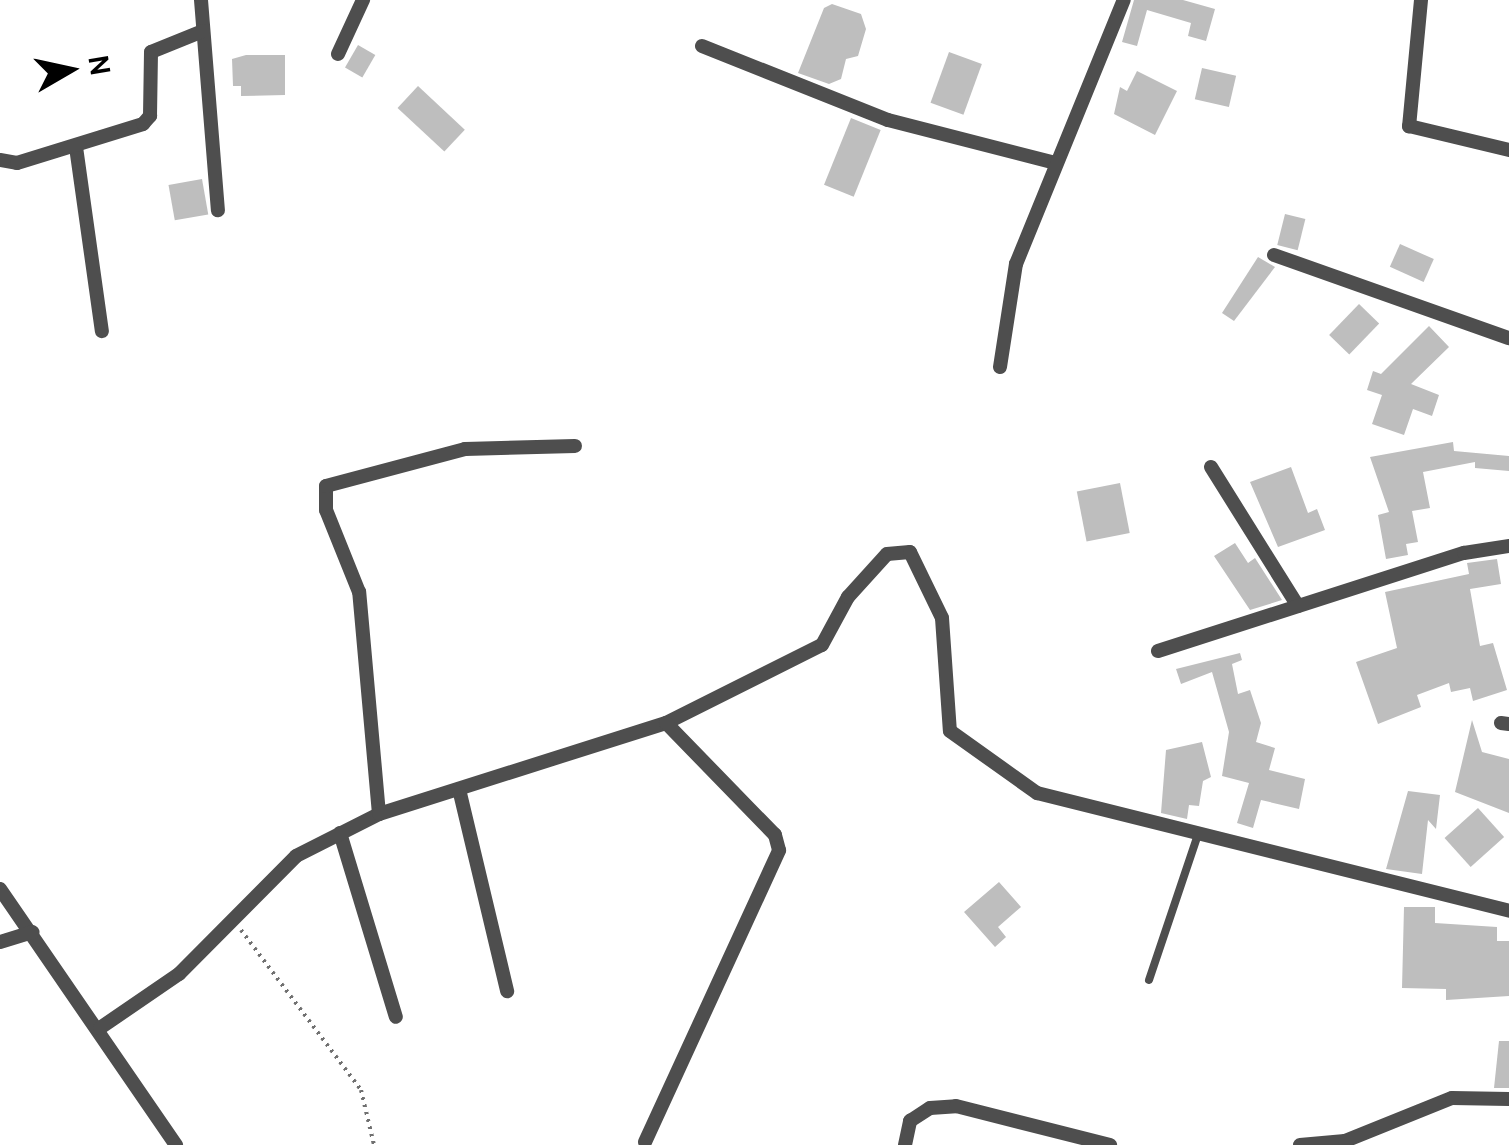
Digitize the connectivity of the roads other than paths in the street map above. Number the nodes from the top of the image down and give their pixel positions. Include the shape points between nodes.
1 (201, 0) edge
2 (363, 0) edge
3 (1124, 0) edge
4 (1420, 0) edge
5 (203, 31) junction
6 (702, 46) dead end
7 (338, 54) dead end
8 (76, 147) junction
9 (1509, 150) edge
10 (0, 160) edge
11 (1055, 163) junction
12 (218, 210) dead end
13 (1274, 255) dead end
14 (102, 331) dead end
15 (1509, 338) edge
16 (1000, 367) dead end
17 (574, 446) dead end
18 (1211, 467) dead end
19 (1509, 546) edge
20 (1298, 606) junction
21 (1158, 652) dead end
22 (666, 723) junction
23 (458, 789) junction
24 (379, 814) junction
25 (1199, 831) junction
26 (340, 833) junction
27 (0, 889) edge
28 (1509, 912) edge
29 (32, 932) junction
30 (0, 942) edge
31 (1149, 980) dead end
32 (507, 992) dead end
33 (396, 1017) dead end
34 (100, 1028) junction
35 (1509, 1099) edge
36 (646, 1142) dead end
37 (176, 1145) edge
38 (906, 1145) edge
39 (1110, 1145) edge
40 (1300, 1145) edge

1 - 5 street
2 - 7 street
3 - 11 street
4 - 9 street via 1409,126
5 - 8 street via 151,52 150,116 143,124
5 - 12 street
6 - 11 street via 888,120
8 - 10 street via 18,163
8 - 14 street
11 - 16 street via 1016,264
13 - 15 street
17 - 24 street via 465,449 326,486 326,510 359,592
18 - 20 street
19 - 20 street via 1464,553
20 - 21 street
22 - 23 street
22 - 25 street via 822,645 874,567 887,554 910,552 942,618 947,722 965,748 1037,792
22 - 36 street via 775,835 779,850
23 - 24 street
23 - 32 street
24 - 26 street
25 - 28 street
25 - 31 lane
26 - 33 street
26 - 34 street via 296,856 178,974
27 - 29 street
29 - 30 street
29 - 34 street
34 - 37 street
35 - 40 street via 1452,1098 1345,1142
38 - 39 street via 910,1121 930,1108 956,1106

